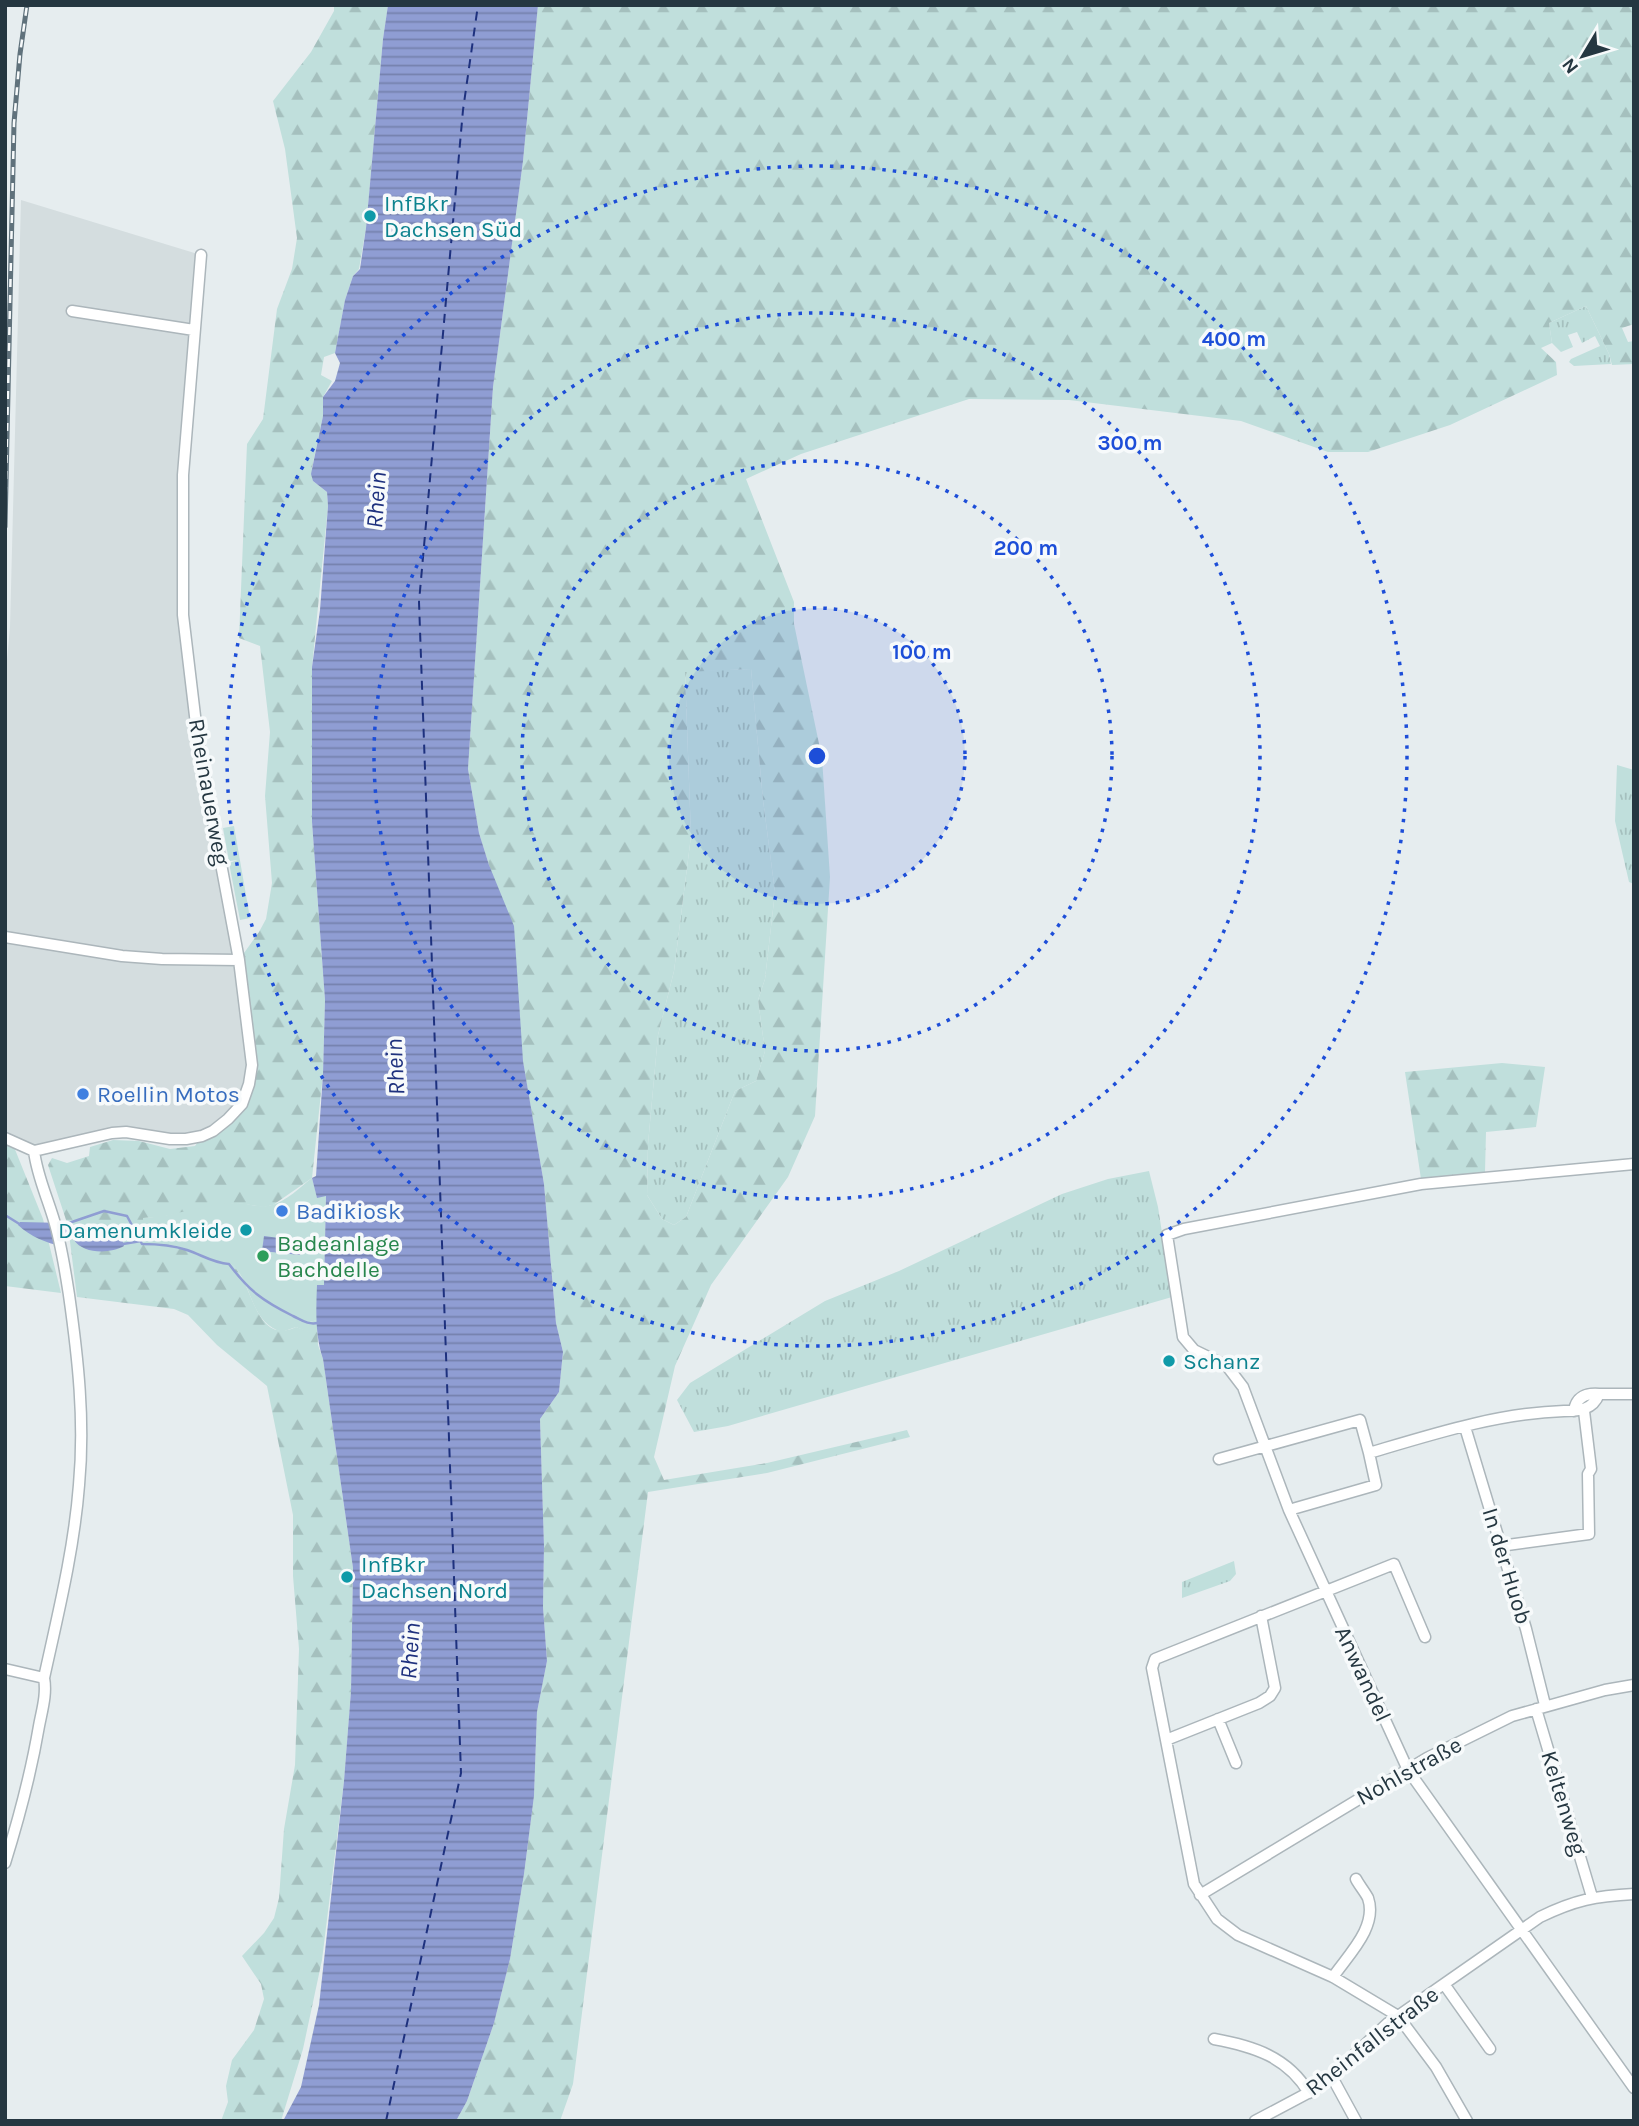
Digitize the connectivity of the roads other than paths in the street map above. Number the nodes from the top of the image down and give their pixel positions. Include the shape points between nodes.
1 (201, 255) dead end
2 (72, 311) dead end
3 (194, 330) junction
4 (5, 937) edge
5 (239, 960) junction
6 (5, 1138) edge
7 (34, 1151) junction
8 (1634, 1164) edge
9 (1634, 1394) edge
10 (1579, 1411) junction
11 (1465, 1427) junction
12 (1266, 1446) junction
13 (1369, 1453) junction
14 (1219, 1459) dead end
15 (1289, 1510) junction
16 (1500, 1546) junction
17 (1325, 1591) junction
18 (1261, 1616) junction
19 (1425, 1637) dead end
20 (5, 1669) edge
21 (44, 1678) junction
22 (1634, 1685) edge
23 (1540, 1707) junction
24 (1218, 1719) junction
25 (1166, 1740) junction
26 (1236, 1763) dead end
27 (1408, 1770) junction
28 (5, 1863) edge
29 (1356, 1879) dead end
30 (1634, 1894) edge
31 (1200, 1895) junction
32 (1592, 1897) junction
33 (1520, 1931) junction
34 (1334, 1977) junction
35 (1444, 1984) junction
36 (1398, 2017) junction
37 (1214, 2039) dead end
38 (1490, 2049) dead end
39 (1332, 2077) junction
40 (1634, 2088) edge
41 (1309, 2093) junction
42 (1255, 2121) edge
43 (1356, 2121) edge
44 (1467, 2121) edge

1 - 3 street, Rheinauerweg
2 - 3 street
3 - 5 street, Rheinauerweg via 183,475 183,615 198,741
4 - 5 street via 122,956
5 - 7 street, Rheinauerweg via 252,1065 242,1104 228,1119 186,1139 112,1133
6 - 7 street
7 - 21 street via 36,1172 53,1217 79,1369 79,1482 69,1558
8 - 12 street, Anwandel via 1421,1184 1184,1228 1167,1235 1183,1337 1234,1373
9 - 10 street via 1590,1393 1575,1405
10 - 11 street via 1508,1417
10 - 16 street via 1591,1469 1589,1534
11 - 13 street
11 - 16 street, In der Huob
12 - 13 street via 1360,1420
12 - 14 street
12 - 15 street, Anwandel
13 - 15 street via 1376,1486
15 - 17 street, Anwandel
16 - 23 street, In der Huob via 1526,1629
17 - 18 street
17 - 19 street via 1394,1564
17 - 27 street, Anwandel
18 - 24 street via 1275,1688 1259,1703
18 - 25 street via 1155,1659 1152,1668
20 - 21 street
21 - 28 street via 46,1689 28,1787
22 - 23 street, Nohlstraße
23 - 27 street, Nohlstraße via 1512,1716
23 - 32 street, Keltenweg
24 - 25 street
24 - 26 street
25 - 31 street via 1194,1884
27 - 31 street, Nohlstraße
27 - 33 street, Anwandel
29 - 34 street via 1367,1897 1367,1928
30 - 32 street, Rheinfallstraße
31 - 34 street via 1217,1919 1238,1935
32 - 33 street, Rheinfallstraße via 1558,1908
33 - 35 street, Rheinfallstraße
33 - 40 street, Anwandel
34 - 36 street
35 - 36 street, Rheinfallstraße
35 - 38 street
36 - 39 street, Rheinfallstraße
36 - 44 street via 1436,2067
37 - 41 street via 1268,2054 1300,2078
39 - 41 street, Rheinfallstraße
39 - 43 street
41 - 42 street, Rheinfallstraße

